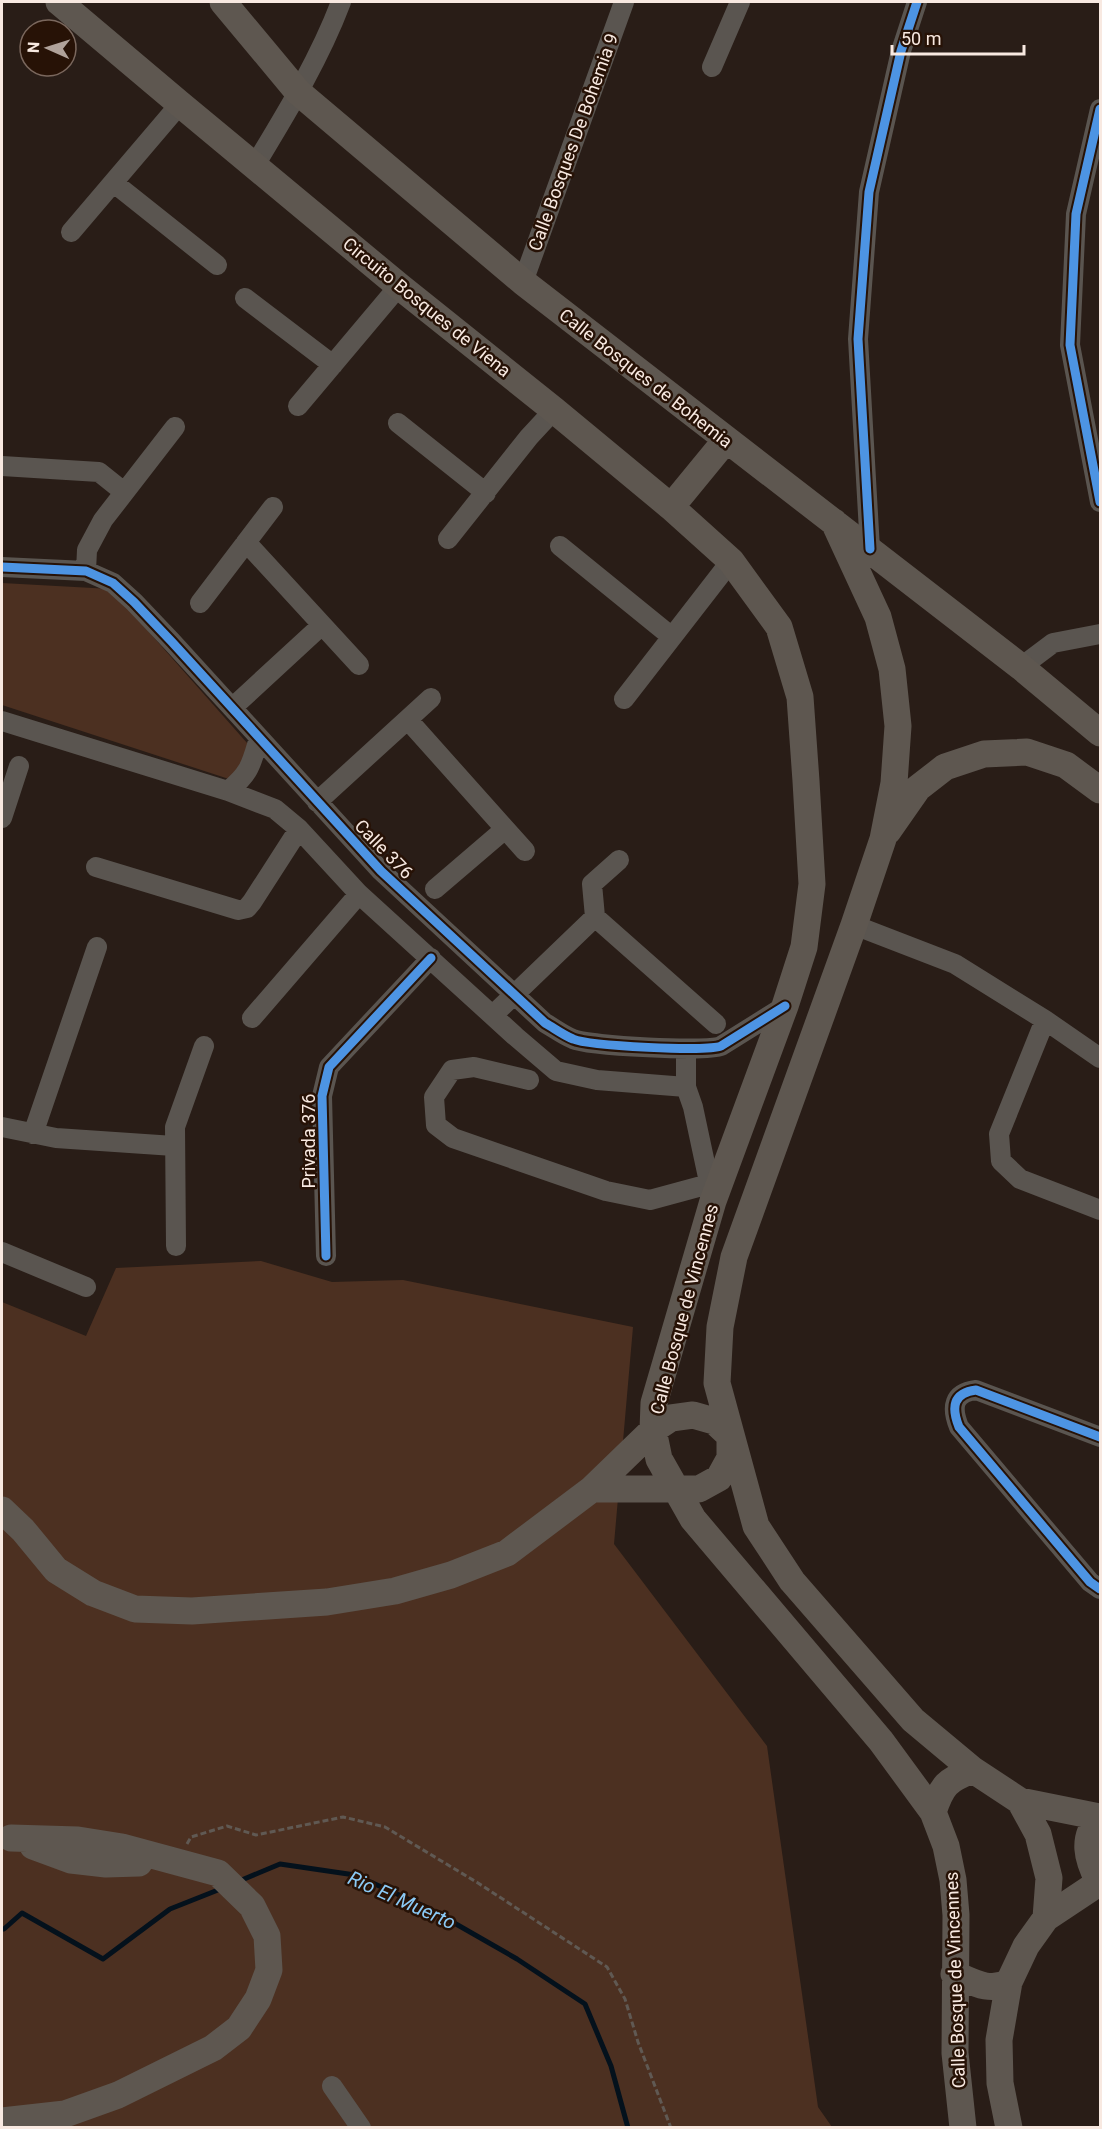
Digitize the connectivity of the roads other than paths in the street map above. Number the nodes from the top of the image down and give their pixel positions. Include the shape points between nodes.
1 (60, 2) edge
2 (223, 2) edge
3 (341, 2) edge
4 (624, 2) edge
5 (740, 2) edge
6 (916, 2) edge
7 (712, 68) dead end
8 (298, 92) junction
9 (180, 104) junction
10 (1101, 109) edge
11 (255, 165) junction
12 (114, 183) junction
13 (71, 232) dead end
14 (217, 265) dead end
15 (523, 282) junction
16 (399, 286) junction
17 (245, 298) dead end
18 (333, 365) junction
19 (298, 406) dead end
20 (554, 410) junction
21 (398, 423) dead end
22 (176, 427) dead end
23 (726, 440) junction
24 (2, 466) edge
25 (124, 492) junction
26 (486, 493) junction
27 (1101, 502) edge
28 (273, 507) dead end
29 (671, 507) junction
30 (834, 522) junction
31 (448, 539) dead end
32 (246, 542) junction
33 (560, 546) dead end
34 (870, 549) junction
35 (731, 561) junction
36 (2, 567) edge
37 (86, 571) junction
38 (200, 603) dead end
39 (322, 625) junction
40 (779, 627) joint
41 (1101, 634) edge
42 (672, 637) junction
43 (359, 665) dead end
44 (1021, 667) junction
45 (431, 698) dead end
46 (624, 699) dead end
47 (233, 707) junction
48 (408, 720) junction
49 (2, 721) edge
50 (1101, 733) edge
51 (259, 738) junction
52 (19, 766) dead end
53 (1101, 790) edge
54 (228, 791) junction
55 (317, 802) junction
56 (2, 818) edge
57 (299, 829) junction
58 (505, 829) junction
59 (883, 839) junction
60 (525, 851) dead end
61 (619, 860) dead end
62 (96, 867) dead end
63 (435, 889) dead end
64 (359, 894) junction
65 (595, 917) junction
66 (854, 925) junction
67 (97, 947) dead end
68 (431, 958) junction
69 (513, 995) junction
70 (785, 1006) junction
71 (493, 1015) junction
72 (252, 1018) dead end
73 (1045, 1020) junction
74 (716, 1024) dead end
75 (204, 1046) dead end
76 (686, 1049) junction
77 (1101, 1058) edge
78 (529, 1080) dead end
79 (686, 1087) junction
80 (2, 1127) edge
81 (33, 1134) junction
82 (174, 1146) junction
83 (711, 1193) junction
84 (1101, 1210) edge
85 (176, 1245) dead end
86 (2, 1252) edge
87 (326, 1256) dead end
88 (86, 1287) dead end
89 (653, 1430) junction
90 (730, 1436) junction
91 (1101, 1437) edge
92 (676, 1489) junction
93 (592, 1490) junction
94 (2, 1510) edge
95 (1101, 1589) edge
96 (973, 1770) junction
97 (1020, 1801) junction
98 (933, 1812) junction
99 (1100, 1817) edge
100 (6, 1836) edge
101 (1100, 1882) edge
102 (1046, 1918) junction
103 (954, 1974) junction
104 (1009, 1982) junction
105 (332, 2086) dead end
106 (2, 2121) edge
107 (361, 2127) edge
108 (963, 2127) edge
109 (1009, 2127) edge

1 - 9 main road, Circuito Bosques de Viena
2 - 8 main road, Calle Bosques de Bohemia
3 - 8 street
4 - 15 street, Calle Bosques De Bohemia 9
5 - 7 street
6 - 34 street via 868,192 858,339
8 - 11 street
8 - 15 main road, Calle Bosques de Bohemia
9 - 11 main road, Circuito Bosques de Viena
9 - 12 street
10 - 27 street via 1076,214 1070,345
11 - 16 main road, Circuito Bosques de Viena
12 - 13 street
12 - 14 street
15 - 23 main road, Calle Bosques de Bohemia
16 - 18 street
16 - 20 main road, Circuito Bosques de Viena
17 - 18 street
18 - 19 street
20 - 26 street
20 - 29 main road, Circuito Bosques de Viena
21 - 26 street
22 - 25 street
23 - 29 main road
23 - 30 main road, Calle Bosques de Bohemia
24 - 25 street via 99,472
25 - 37 street via 87,550
26 - 31 street
28 - 32 street
29 - 35 main road, Circuito Bosques de Viena
30 - 34 main road
30 - 59 main road, Calle Bosques de Bohemia via 878,617 892,669 898,726 894,783
32 - 38 street
32 - 39 street
33 - 42 street
34 - 44 main road
35 - 40 main road, Circuito Bosques de Viena
35 - 42 street
36 - 37 street, Calle 376
37 - 47 street, Calle 376 via 113,583 134,602
39 - 43 street
39 - 47 street
40 - 70 main road, Calle Bosque de Vincennes via 800,697 812,884 804,947
41 - 44 street via 1053,643
42 - 46 street
44 - 50 main road
45 - 48 street
47 - 51 street, Calle 376
48 - 55 street
48 - 58 street
49 - 54 street
51 - 54 street via 250,767
51 - 55 street, Calle 376
52 - 56 street
53 - 59 main road via 1066,765 1028,752 984,754 945,767 918,788
54 - 57 street via 275,809
55 - 69 street, Calle 376 via 381,871
57 - 62 street via 252,902 238,910
57 - 64 street
58 - 60 street
58 - 63 street
59 - 66 main road, Calle Bosque de Vincennes
61 - 65 street via 592,884
64 - 68 street
64 - 72 street
65 - 69 street
65 - 74 street
66 - 73 street via 956,964
66 - 90 main road, Calle Bosque de Vincennes via 734,1257 720,1327 717,1383
67 - 81 street
68 - 71 street
68 - 87 street, Privada 376 via 329,1067 322,1096
69 - 71 street
69 - 76 street, Calle 376 via 545,1023 574,1040
70 - 76 street, Calle 376 via 717,1048
70 - 83 main road, Calle Bosque de Vincennes
71 - 79 street via 556,1071 597,1080
73 - 77 street
73 - 84 street via 999,1134 1001,1161 1020,1179
75 - 82 street via 175,1127
76 - 79 street
78 - 83 street via 474,1067 452,1070 434,1097 436,1125 453,1138 606,1191 650,1200
79 - 83 street
80 - 81 street
81 - 82 street
82 - 85 street
83 - 89 main road, Calle Bosque de Vincennes via 654,1403
86 - 88 street
89 - 90 main road via 671,1418 693,1415 714,1421
89 - 92 main road, Calle Bosque de Vincennes via 659,1459
89 - 93 main road
90 - 92 main road via 730,1458 719,1478 699,1489
90 - 96 main road, Calle Bosque de Vincennes via 756,1526 792,1581 913,1720
91 - 95 street via 976,1390 964,1392 956,1401 954,1414 959,1427 1090,1582
92 - 93 main road
92 - 98 main road, Calle Bosque de Vincennes via 693,1519 881,1741
93 - 94 main road via 507,1553 451,1575 394,1591 327,1602 192,1611 135,1609 93,1593 56,1570
96 - 97 main road, Calle Bosque de Vincennes
96 - 98 main road via 954,1778 940,1792
97 - 99 main road
97 - 102 main road, Calle Bosque de Vincennes via 1038,1834 1049,1878
98 - 103 main road, Calle Bosque de Vincennes via 953,1880
99 - 101 main road via 1091,1827 1088,1842 1089,1864
100 - 106 main road via 122,1847 218,1873 252,1906 267,1936 269,1970 258,1999 239,2028 213,2048 118,2095 65,2115
101 - 102 main road
102 - 104 main road via 1026,1946
103 - 104 main road via 979,1985 999,1988
103 - 108 main road, Calle Bosque de Vincennes via 955,2053
104 - 109 main road via 999,2040 1000,2083
105 - 107 street

